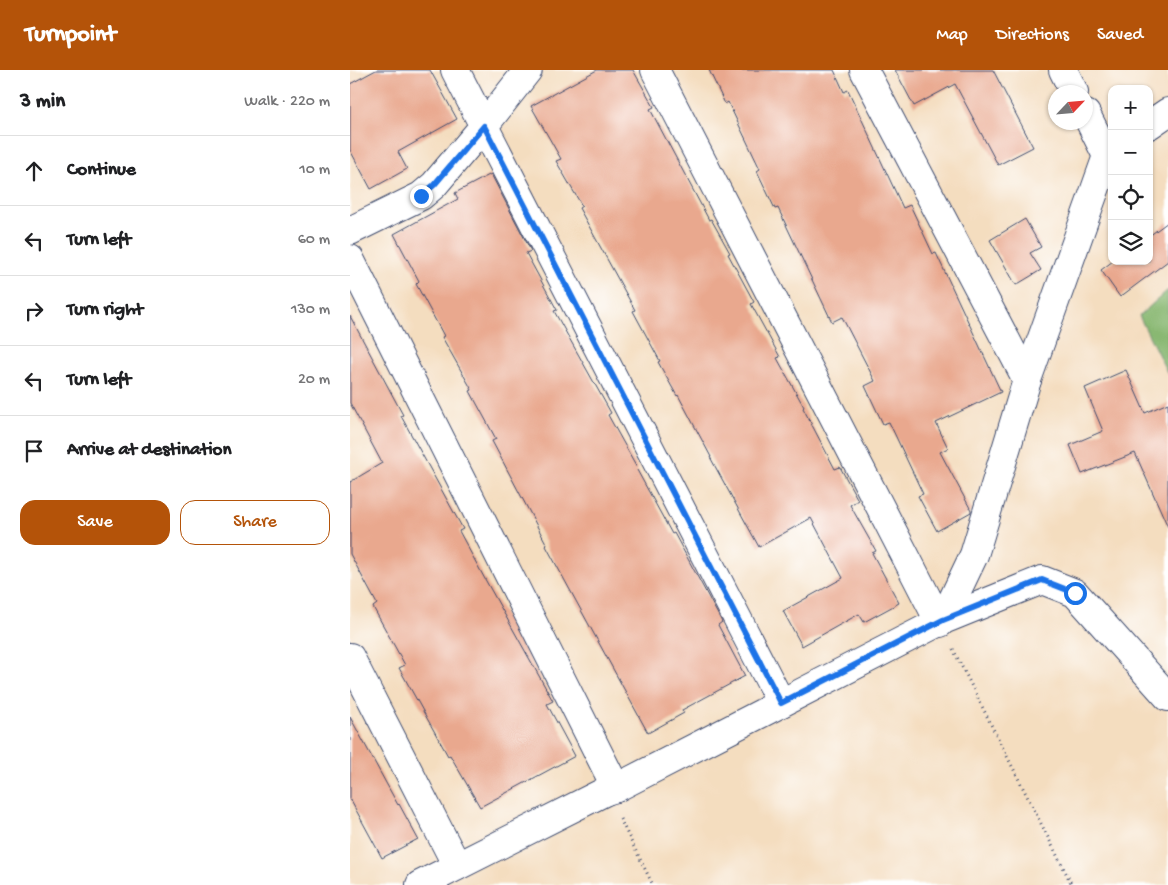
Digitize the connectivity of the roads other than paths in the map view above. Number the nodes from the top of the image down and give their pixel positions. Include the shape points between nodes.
1 (455, 70) edge
2 (528, 70) edge
3 (655, 70) edge
4 (864, 70) edge
5 (1063, 70) edge
6 (1070, 85) edge
7 (1168, 112) edge
8 (1153, 122) edge
9 (484, 126) junction
10 (1093, 126) edge
11 (1108, 152) edge
12 (1108, 157) edge
13 (350, 231) edge
14 (350, 260) edge
15 (1028, 380) junction
16 (942, 622) junction
17 (350, 657) edge
18 (1168, 697) edge
19 (781, 703) junction
20 (611, 789) junction
21 (456, 866) junction
22 (420, 885) edge

1 - 9 street
2 - 9 street
3 - 16 street
4 - 15 street
5 - 6 street
7 - 8 street
9 - 13 street via 421,196
9 - 19 street
10 - 11 street
12 - 15 street
14 - 20 street
15 - 16 street via 974,555
16 - 18 street via 1042,580 1075,593
16 - 19 street
17 - 21 street
19 - 20 street
20 - 21 street
21 - 22 street

